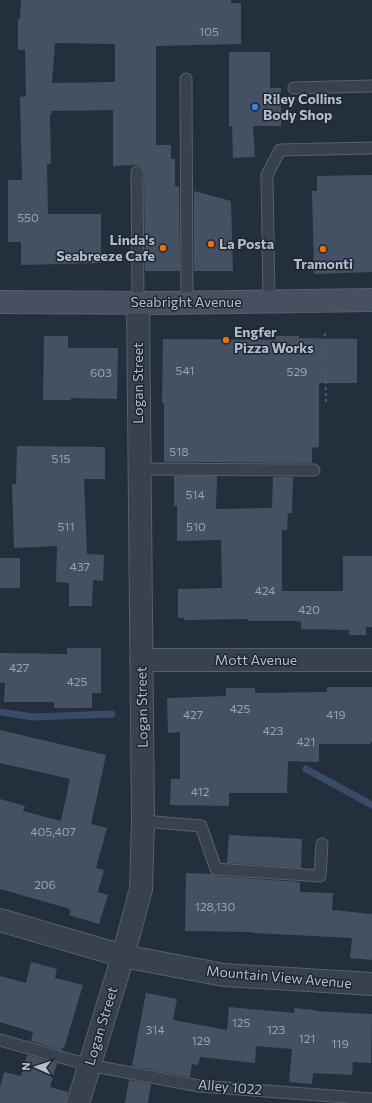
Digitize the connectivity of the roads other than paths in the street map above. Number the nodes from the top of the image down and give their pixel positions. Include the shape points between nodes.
1 (186, 79) dead end
2 (372, 86) edge
3 (294, 88) dead end
4 (372, 148) edge
5 (136, 172) dead end
6 (372, 300) edge
7 (0, 302) edge
8 (138, 302) junction
9 (186, 302) junction
10 (269, 302) junction
11 (139, 469) junction
12 (314, 470) dead end
13 (141, 660) junction
14 (372, 660) edge
15 (143, 821) junction
16 (322, 844) dead end
17 (0, 920) edge
18 (123, 956) junction
19 (372, 984) edge
20 (0, 1040) edge
21 (89, 1065) junction
22 (372, 1099) edge
23 (78, 1103) edge

1 - 9 lane
2 - 3 lane
4 - 10 lane via 280,150 267,175
5 - 8 lane
6 - 10 main road, Seabright Avenue
7 - 8 main road, Seabright Avenue
8 - 9 main road, Seabright Avenue
8 - 11 street, Logan Street
9 - 10 main road, Seabright Avenue
11 - 12 lane
11 - 13 street, Logan Street
13 - 14 street, Mott Avenue
13 - 15 street, Logan Street
15 - 16 lane via 201,826 216,869 320,876
15 - 18 street, Logan Street via 141,889
17 - 18 street, Mountain View Avenue
18 - 19 street, Mountain View Avenue via 224,975
18 - 21 street, Logan Street
20 - 21 lane, Alley 1022
21 - 22 lane, Alley 1022 via 199,1086
21 - 23 street, Logan Street

